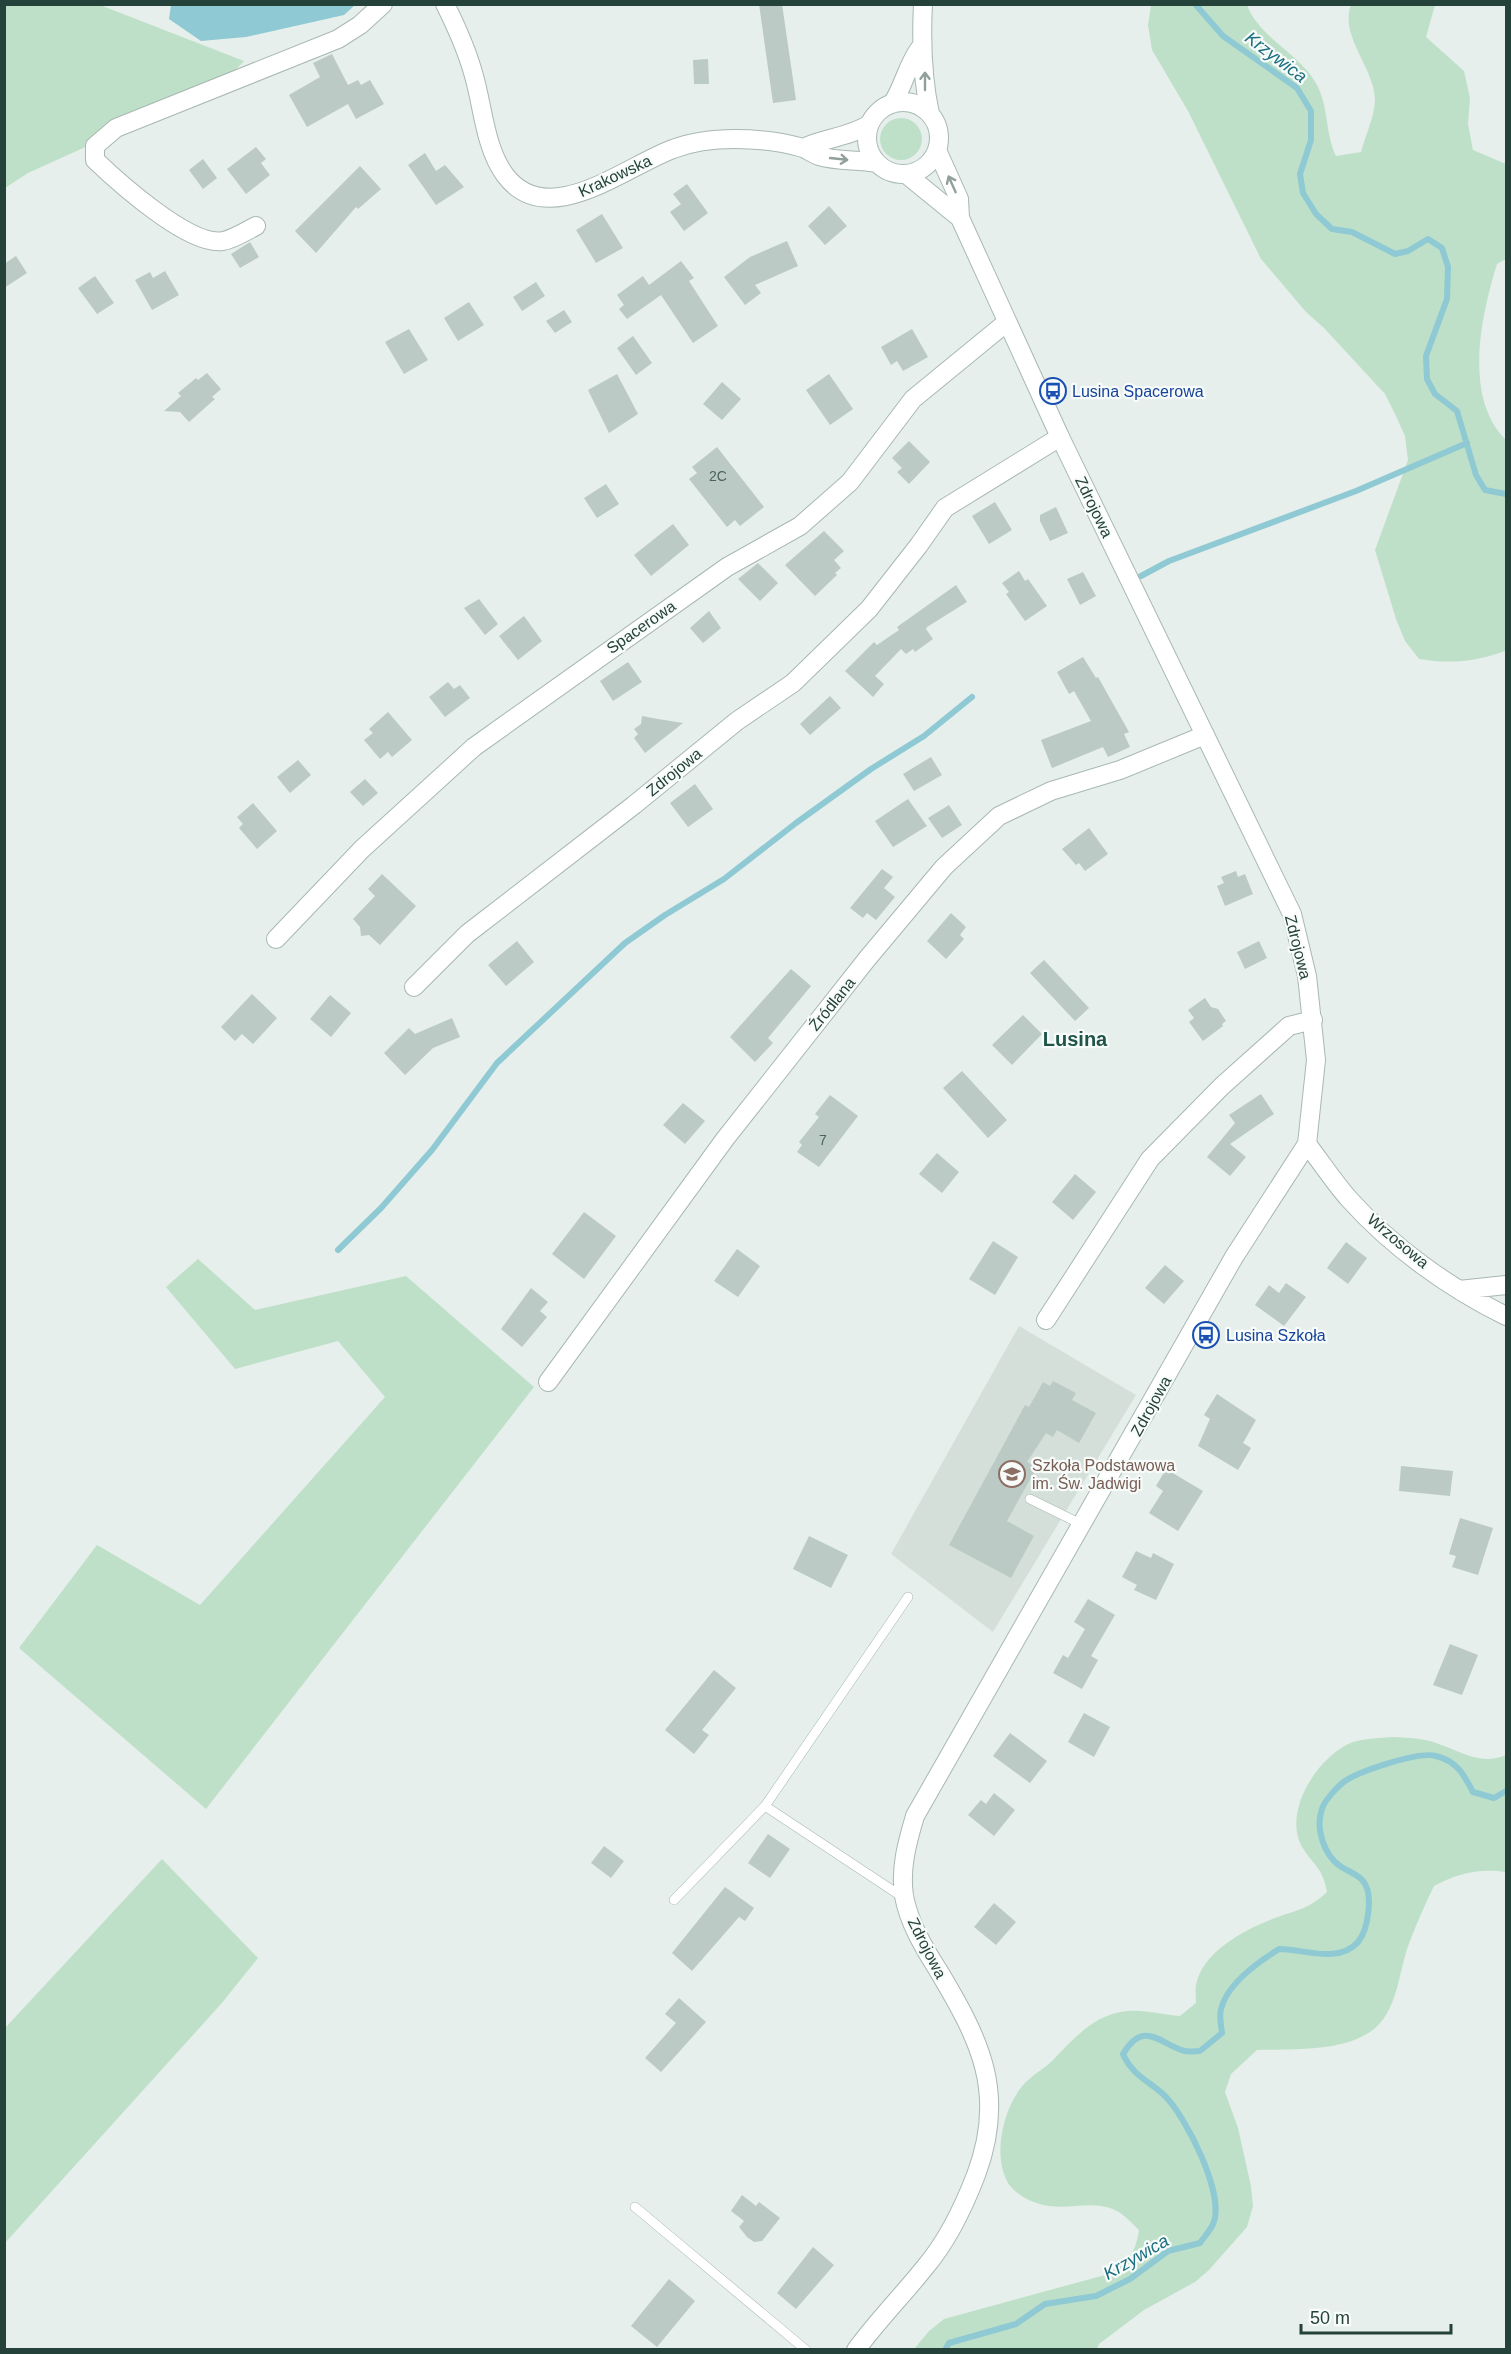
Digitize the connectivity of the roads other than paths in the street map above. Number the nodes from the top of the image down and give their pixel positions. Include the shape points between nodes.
1 (383, 4) edge
2 (445, 4) edge
3 (924, 4) edge
4 (921, 48) junction
5 (892, 104) junction
6 (930, 114) junction
7 (870, 124) junction
8 (803, 148) junction
9 (937, 150) junction
10 (877, 163) junction
11 (906, 174) junction
12 (960, 218) junction
13 (256, 226) dead end
14 (1006, 322) junction
15 (1060, 437) junction
16 (1205, 735) junction
17 (276, 939) dead end
18 (414, 987) dead end
19 (1313, 1020) junction
20 (1307, 1144) junction
21 (1506, 1285) edge
22 (1458, 1290) junction
23 (1506, 1316) edge
24 (1046, 1320) dead end
25 (548, 1382) dead end
26 (1030, 1499) dead end
27 (1083, 1525) junction
28 (908, 1597) dead end
29 (765, 1806) junction
30 (904, 1898) junction
31 (674, 1900) dead end
32 (635, 2207) dead end
33 (807, 2349) edge
34 (856, 2349) edge

1 - 13 street via 338,39 116,128 95,146 95,160 117,181 199,237 222,241
2 - 8 street, Krakowska via 474,73 494,153 514,186 530,194 548,198 587,192 641,162 702,142 735,139
3 - 4 street
4 - 5 street via 910,60 901,90
6 -> 4 street
5 - 6 street via 912,103
5 - 7 street via 875,115
6 - 9 street via 939,131
7 - 8 street, Krakowska via 852,135 820,140
7 - 10 street via 867,145
8 -> 10 street, Krakowska via 819,156
9 - 11 street via 926,166
12 -> 9 street, Zdrojowa via 959,199
10 - 11 street via 886,170
11 - 12 street, Zdrojowa
12 - 14 street, Zdrojowa
14 - 15 street, Zdrojowa
14 - 17 street, Spacerowa via 913,399 850,483 800,526 727,567 474,747 362,849
15 - 16 street, Zdrojowa
15 - 18 street, Zdrojowa via 945,508 868,609 793,683 737,721 467,934
16 - 19 street, Zdrojowa via 1292,914
16 - 25 street, Źródlana via 1120,770 1051,791 999,816 944,867 725,1138
19 - 20 street, Zdrojowa via 1316,1060
19 - 24 street via 1289,1026 1213,1094 1150,1159
20 - 22 street, Wrzosowa via 1350,1200 1403,1249
20 - 27 street, Zdrojowa via 1234,1257
21 - 22 street
22 - 23 street, Wrzosowa
26 - 27 lane
27 - 30 street, Zdrojowa via 915,1816 902,1869
28 - 29 lane
29 - 30 lane
29 - 31 lane
30 - 34 street, Zdrojowa via 924,1947 975,2035 990,2091 989,2120 977,2173 957,2218 928,2265
32 - 33 lane

